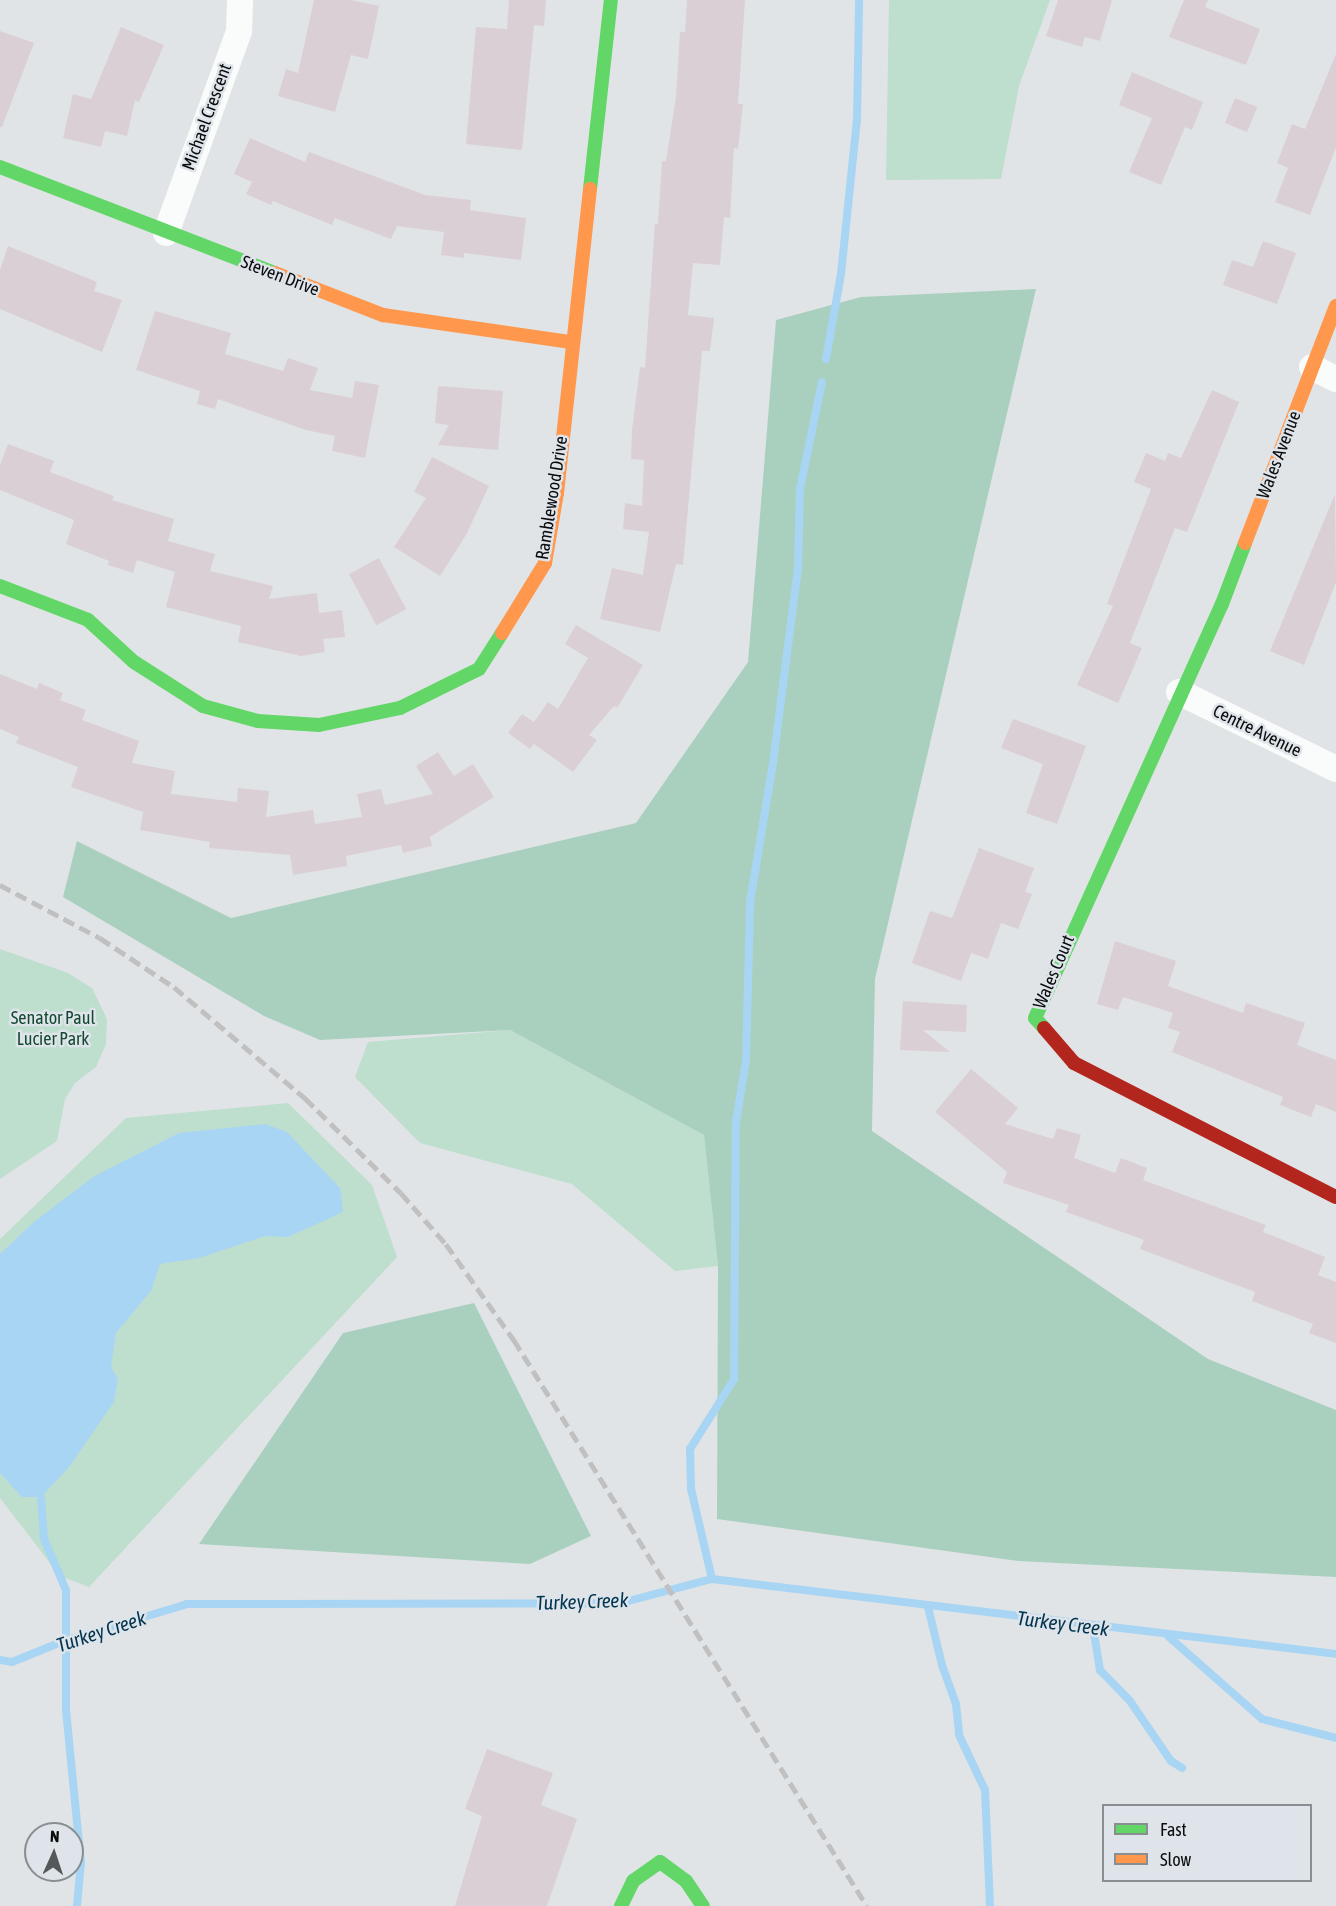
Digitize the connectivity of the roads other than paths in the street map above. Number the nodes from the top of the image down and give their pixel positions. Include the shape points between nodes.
1 (240, 0) edge
2 (611, 0) edge
3 (0, 167) edge
4 (166, 233) junction
5 (1336, 306) edge
6 (571, 342) junction
7 (1311, 367) junction
8 (1336, 379) edge
9 (0, 585) edge
10 (1222, 604) joint
11 (1179, 692) junction
12 (1336, 769) edge
13 (1336, 1197) edge
14 (621, 1906) edge
15 (703, 1906) edge

1 - 4 street, Michael Crescent via 239,31
2 - 6 street, Ramblewood Drive
3 - 4 street, Steven Drive
4 - 6 street, Steven Drive via 383,315
5 - 7 street, Wales Avenue
6 - 9 street, Ramblewood Drive via 557,493 545,563 479,669 400,708 319,725 258,721 203,706 134,662 88,620
7 - 8 street
7 - 10 street, Wales Avenue
10 - 11 street, Wales Court
11 - 12 street, Centre Avenue
11 - 13 street, Wales Court via 1035,1018 1074,1063
14 - 15 street via 633,1881 660,1862 686,1881

